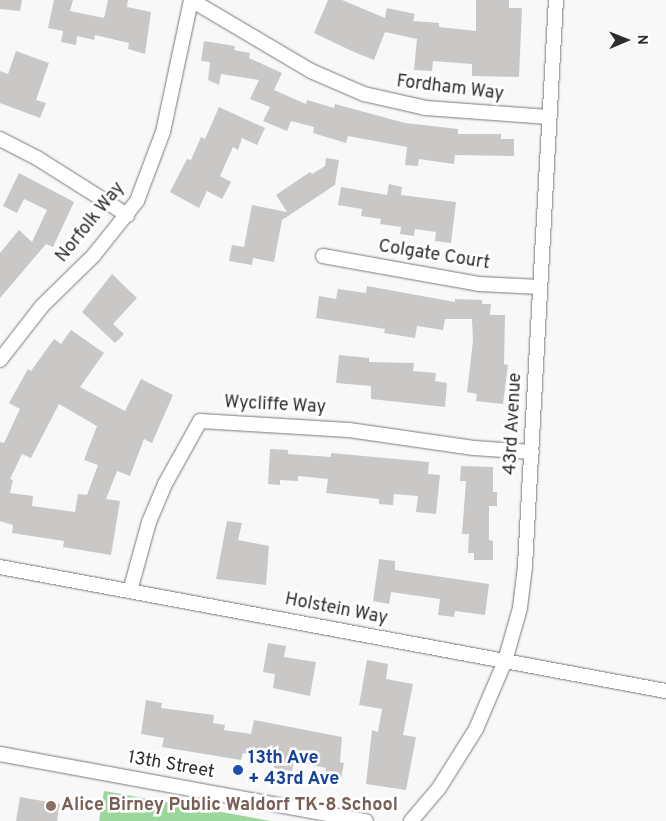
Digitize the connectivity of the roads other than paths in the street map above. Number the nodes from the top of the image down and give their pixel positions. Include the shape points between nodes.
1 (191, 0) edge
2 (556, 0) edge
3 (549, 117) junction
4 (0, 139) edge
5 (127, 215) junction
6 (323, 256) dead end
7 (540, 287) junction
8 (0, 360) edge
9 (532, 452) junction
10 (0, 567) edge
11 (130, 591) junction
12 (505, 661) junction
13 (666, 691) edge
14 (0, 754) edge
15 (320, 813) junction
16 (334, 821) edge
17 (366, 821) edge
18 (411, 821) edge

1 - 3 street, Fordham Way via 311,71 364,94 426,108
1 - 5 street, Norfolk Way via 159,147 148,178
2 - 3 street, 43rd Avenue
3 - 7 street, 43rd Avenue
4 - 5 street via 37,158
5 - 8 street, Norfolk Way via 94,255 42,306
6 - 7 street, Colgate Court via 471,282
7 - 9 street, 43rd Avenue
9 - 11 street, Wycliffe Way via 474,448 342,429 200,421 164,484 149,522
9 - 12 street, 43rd Avenue via 520,608
10 - 11 street, Holstein Way
11 - 12 street, Holstein Way
12 - 13 street, Holstein Way
12 - 18 street, 43rd Avenue via 490,701 461,756
14 - 15 street, 13th Street
15 - 16 street
15 - 17 street, 13th Street

